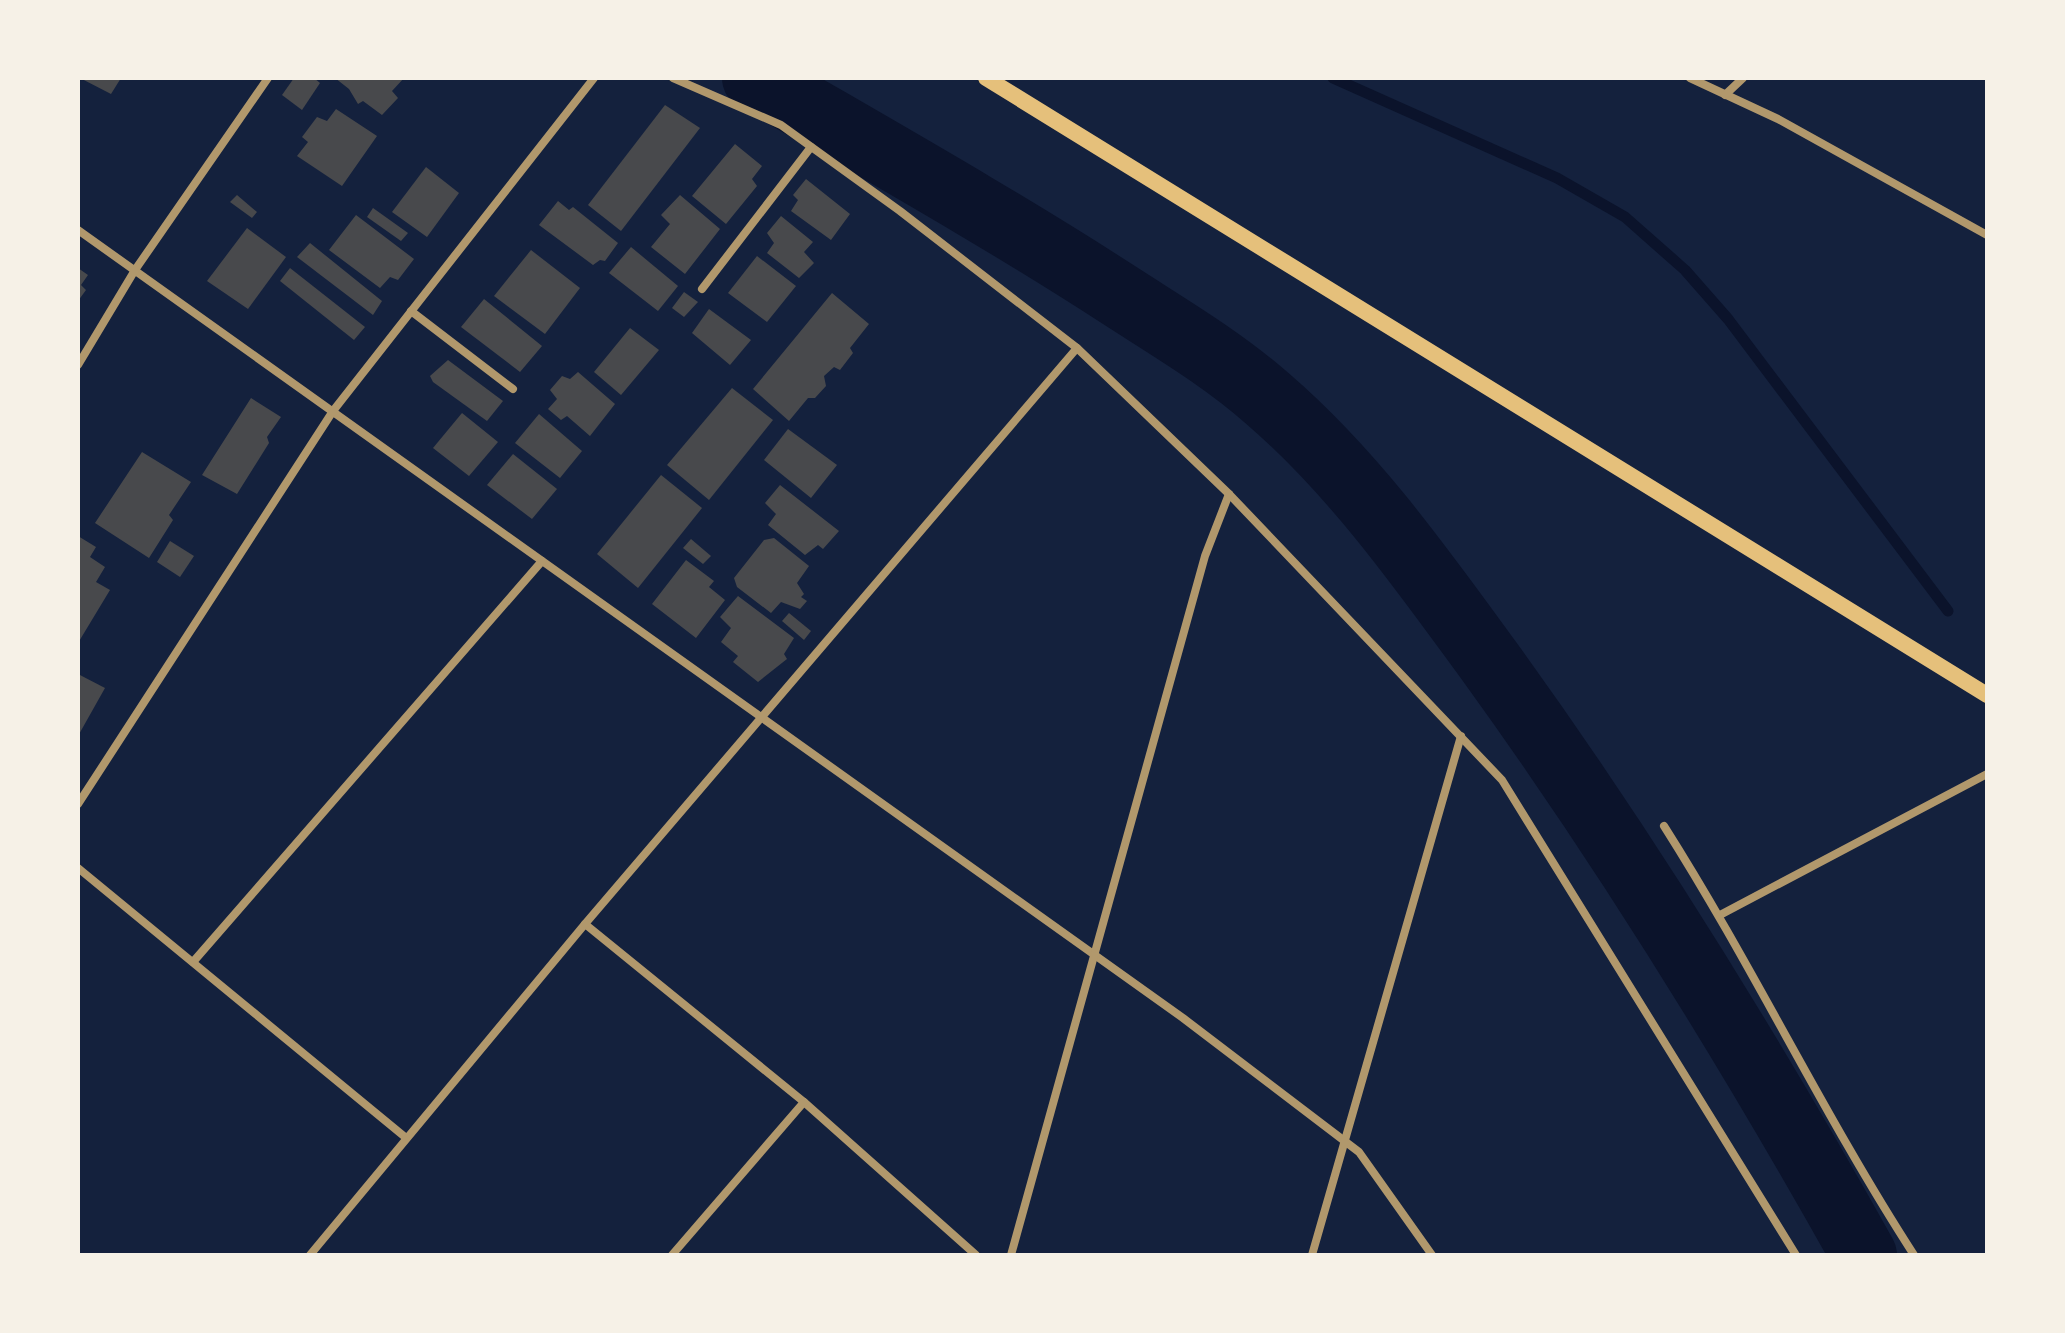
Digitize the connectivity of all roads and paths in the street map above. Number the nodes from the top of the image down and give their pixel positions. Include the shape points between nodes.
1 (268, 78) edge
2 (594, 78) edge
3 (673, 78) edge
4 (986, 78) edge
5 (1690, 78) edge
6 (1743, 78) edge
7 (1725, 95) junction
8 (811, 147) junction
9 (78, 230) edge
10 (1987, 235) edge
11 (135, 270) junction
12 (702, 289) dead end
13 (411, 311) junction
14 (1077, 348) junction
15 (78, 365) edge
16 (513, 389) dead end
17 (333, 411) junction
18 (1229, 494) junction
19 (542, 561) junction
20 (1987, 695) edge
21 (763, 719) junction
22 (1461, 736) junction
23 (1987, 774) edge
24 (78, 804) edge
25 (1664, 826) dead end
26 (78, 868) edge
27 (1720, 915) junction
28 (585, 924) junction
29 (1092, 953) junction
30 (193, 962) junction
31 (804, 1102) junction
32 (405, 1137) junction
33 (1343, 1141) junction
34 (310, 1255) edge
35 (672, 1255) edge
36 (976, 1255) edge
37 (1011, 1255) edge
38 (1312, 1255) edge
39 (1432, 1255) edge
40 (1796, 1255) edge
41 (1914, 1255) edge

1 - 11 street
2 - 13 street
3 - 8 street via 781,125
4 - 20 main road
5 - 7 street
6 - 7 street
7 - 10 street
8 - 12 street
8 - 14 street
9 - 11 street
11 - 15 street
11 - 17 street
13 - 16 street
13 - 17 street
14 - 18 street
14 - 21 street
17 - 19 street
17 - 24 street
18 - 22 street
18 - 29 street via 1205,556
19 - 21 street
19 - 30 street
21 - 28 street
21 - 29 street
22 - 33 street
22 - 40 street via 1502,780
23 - 27 street
25 - 27 street
26 - 30 street
27 - 41 street via 1864,1178
28 - 31 street
28 - 32 street
29 - 33 street
29 - 37 street
30 - 32 street
31 - 35 street
31 - 36 street
32 - 34 street
33 - 38 street
33 - 39 street via 1359,1152

